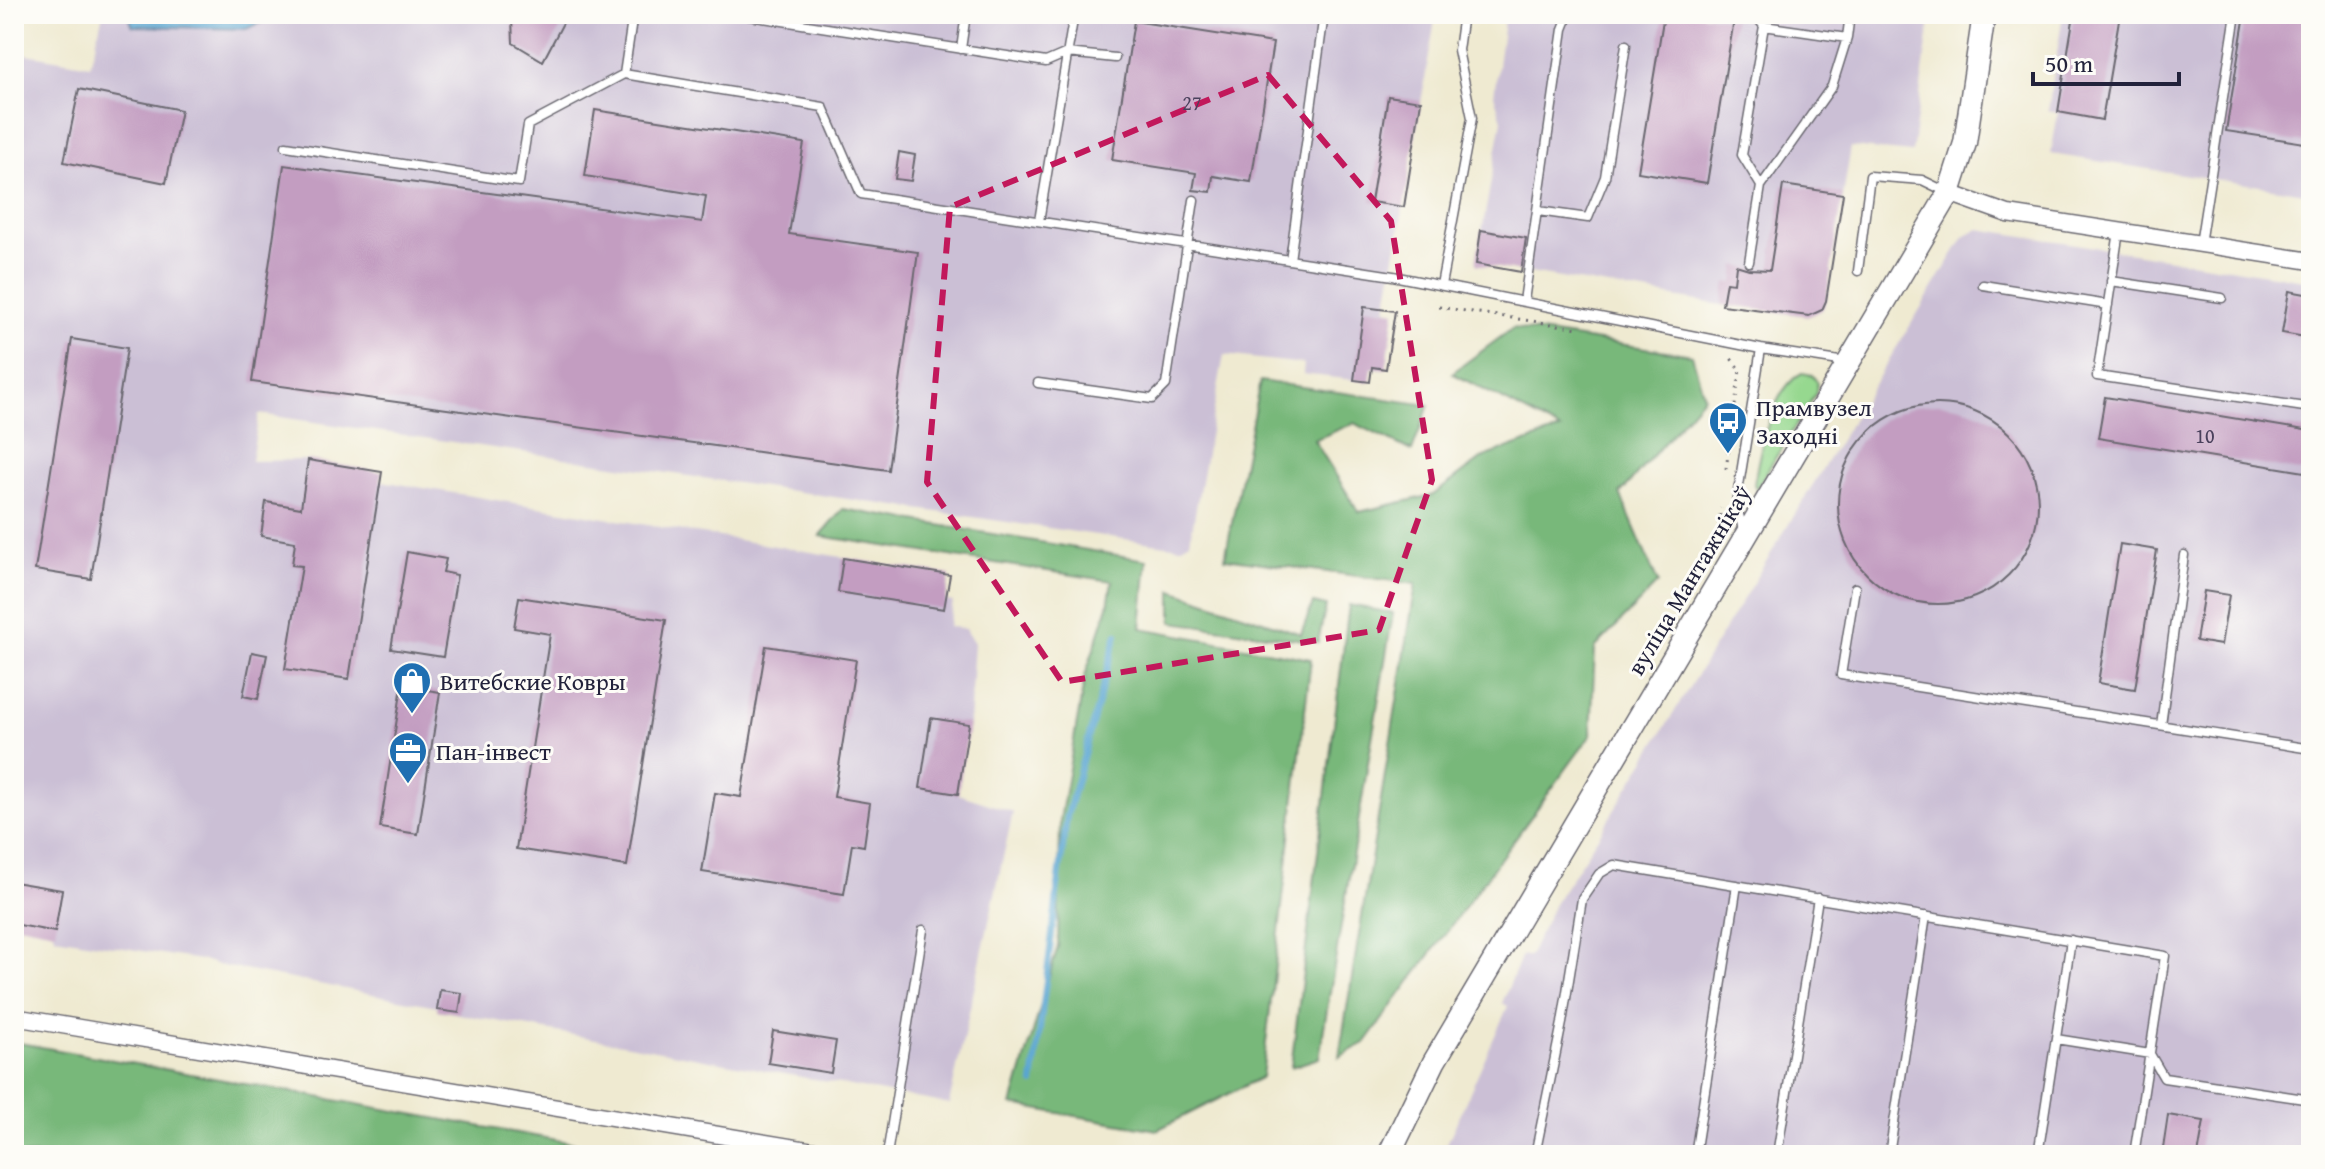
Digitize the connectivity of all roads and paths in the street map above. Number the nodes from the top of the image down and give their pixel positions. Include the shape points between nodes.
1 (633, 14) edge
2 (737, 14) edge
3 (966, 14) edge
4 (1074, 14) edge
5 (1324, 14) edge
6 (1442, 14) edge
7 (1569, 14) edge
8 (1754, 14) edge
9 (1850, 14) edge
10 (1984, 14) edge
11 (2236, 14) edge
12 (1463, 16) edge
13 (1764, 26) junction
14 (1847, 38) junction
15 (1626, 45) dead end
16 (961, 49) junction
17 (1067, 53) junction
18 (1115, 58) dead end
19 (624, 74) junction
20 (286, 146) dead end
21 (1761, 186) junction
22 (1949, 193) junction
23 (1194, 200) dead end
24 (1538, 211) junction
25 (1039, 221) junction
26 (2119, 231) junction
27 (1189, 244) junction
28 (2200, 244) junction
29 (1290, 260) junction
30 (2311, 261) edge
31 (1749, 262) dead end
32 (1858, 271) dead end
33 (2111, 281) junction
34 (1441, 285) junction
35 (1983, 285) dead end
36 (2222, 298) dead end
37 (1524, 301) junction
38 (2108, 305) junction
39 (1439, 307) dead end
40 (1588, 330) dead end
41 (1761, 349) junction
42 (1724, 354) dead end
43 (1850, 363) junction
44 (1038, 383) dead end
45 (2311, 408) edge
46 (1726, 474) dead end
47 (1722, 504) dead end
48 (1745, 535) junction
49 (1716, 549) dead end
50 (2184, 555) dead end
51 (1855, 588) dead end
52 (2161, 725) junction
53 (2311, 749) edge
54 (1737, 885) junction
55 (1818, 898) junction
56 (1926, 916) junction
57 (923, 930) dead end
58 (2071, 940) junction
59 (14, 1017) edge
60 (2056, 1039) junction
61 (2150, 1054) junction
62 (2311, 1100) edge
63 (838, 1155) edge
64 (887, 1155) edge
65 (1389, 1155) edge
66 (1535, 1155) edge
67 (1695, 1155) edge
68 (1777, 1155) edge
69 (1889, 1155) edge
70 (2038, 1155) edge
71 (2134, 1155) edge

1 - 19 lane
2 - 16 lane
3 - 16 lane
4 - 17 lane
5 - 29 lane
6 - 12 lane
7 - 24 lane
8 - 13 lane
9 - 14 lane
10 - 22 street, вуліца Мантажнікаў via 1965,143
11 - 28 lane
12 - 34 lane via 1458,50 1472,118
13 - 14 lane
13 - 21 lane via 1742,155
14 - 21 lane via 1832,86
15 - 24 lane via 1605,177 1588,218
16 - 17 lane via 1046,62
17 - 18 lane
17 - 25 lane
19 - 20 lane via 528,125 519,182
19 - 25 lane via 823,107 861,194
21 - 31 lane
22 - 26 street via 2008,214
22 - 32 lane via 1922,180 1870,176
22 - 43 street, вуліца Мантажнікаў
23 - 27 lane
24 - 37 lane
25 - 27 lane
26 - 28 street
26 - 33 lane
27 - 29 lane
27 - 44 lane via 1166,385 1152,399
28 - 30 street
29 - 34 lane
33 - 36 lane
33 - 38 lane
34 - 37 lane
35 - 38 lane
37 - 41 lane
38 - 45 lane via 2097,376
39 - 40 path
41 - 43 lane
41 - 48 lane via 1736,504
42 - 46 path via 1740,370
43 - 48 street, вуліца Мантажнікаў
47 - 49 path
48 - 65 street, вуліца Мантажнікаў via 1434,1062
50 - 52 lane
51 - 52 lane via 1841,675
52 - 53 lane
54 - 55 lane
54 - 66 lane via 1614,865 1599,874 1582,899
54 - 67 lane
55 - 56 lane
55 - 68 lane
56 - 58 lane
56 - 69 lane
57 - 64 lane
58 - 60 lane
58 - 61 lane via 2165,956
59 - 63 street
60 - 61 lane
60 - 70 lane
61 - 62 lane via 2164,1078
61 - 71 lane

